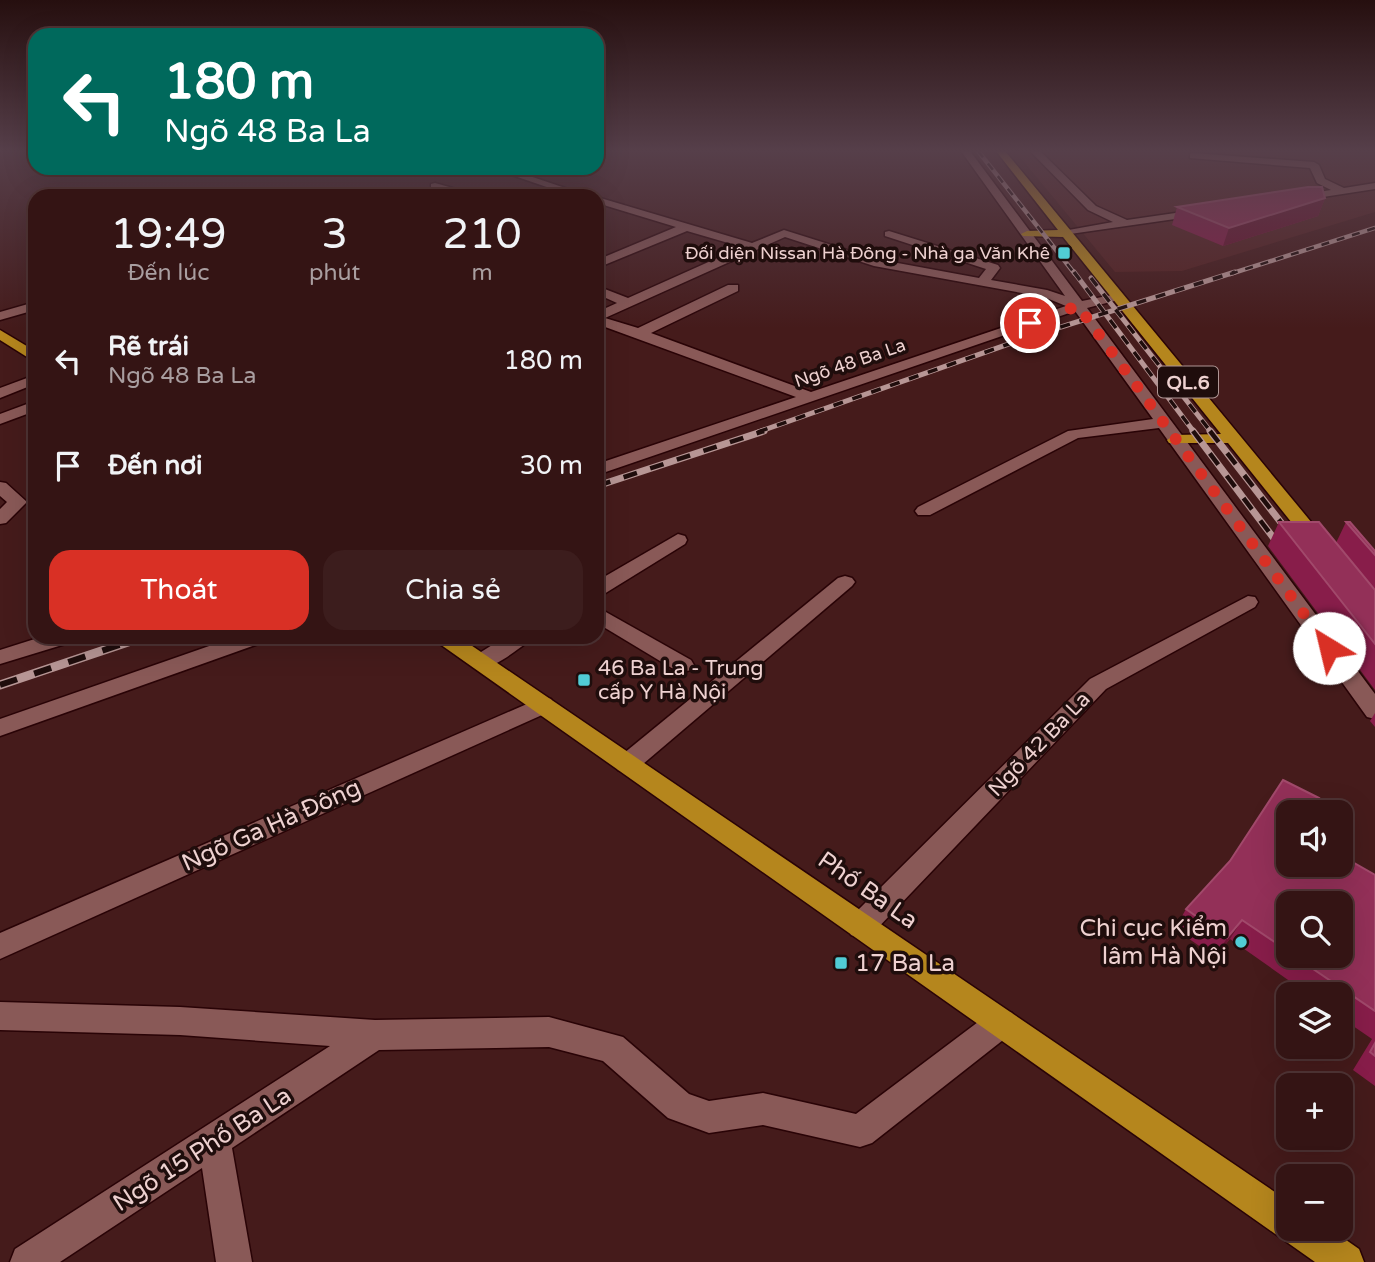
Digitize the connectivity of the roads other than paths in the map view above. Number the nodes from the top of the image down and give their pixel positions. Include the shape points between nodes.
1 (618, 210) edge
2 (629, 210) edge
3 (1009, 210) edge
4 (1048, 210) edge
5 (1096, 210) edge
6 (1214, 210) edge
7 (606, 215) dead end
8 (1125, 224) junction
9 (687, 227) junction
10 (1067, 233) junction
11 (889, 234) dead end
12 (1027, 234) junction
13 (753, 247) junction
14 (604, 261) edge
15 (981, 283) junction
16 (733, 288) dead end
17 (604, 293) edge
18 (1117, 296) junction
19 (629, 303) junction
20 (1078, 306) junction
21 (28, 308) edge
22 (0, 316) edge
23 (604, 316) edge
24 (604, 321) edge
25 (639, 333) junction
26 (1, 335) edge
27 (28, 353) edge
28 (28, 382) edge
29 (0, 393) edge
30 (810, 397) junction
31 (28, 409) edge
32 (0, 419) edge
33 (1163, 423) junction
34 (1234, 438) junction
35 (1175, 440) junction
36 (604, 468) edge
37 (0, 487) edge
38 (924, 511) dead end
39 (0, 519) edge
40 (678, 540) dead end
41 (1325, 552) edge
42 (845, 582) dead end
43 (604, 586) edge
44 (1248, 602) dead end
45 (604, 618) edge
46 (41, 644) edge
47 (237, 644) edge
48 (454, 644) edge
49 (510, 644) edge
50 (0, 656) edge
51 (481, 662) junction
52 (683, 665) dead end
53 (543, 705) junction
54 (1375, 711) edge
55 (0, 728) edge
56 (627, 764) junction
57 (861, 926) junction
58 (0, 946) edge
59 (0, 1016) edge
60 (1002, 1023) junction
61 (375, 1035) junction
62 (214, 1141) junction
63 (1276, 1214) edge
64 (1316, 1241) edge
65 (40, 1258) edge
66 (234, 1262) edge
67 (1346, 1262) edge

1 - 7 street
2 - 9 street
3 - 12 street
4 - 10 highway, QL.6
5 - 8 street
6 - 8 street
8 - 10 street
9 - 13 street
9 - 14 street
10 - 12 highway
10 - 18 highway, QL.6
11 - 15 street via 994,268
12 - 20 street
13 - 15 street via 784,233 874,262
13 - 19 street
15 - 20 street via 1047,294
16 - 25 street
17 - 19 street
18 - 20 street, Ngõ 48 Ba La
18 - 34 highway, QL.6
19 - 23 street
20 - 30 street, Ngõ 48 Ba La
20 - 33 street
21 - 22 street
24 - 25 street
25 - 30 street
26 - 27 highway
28 - 29 street
30 - 36 street, Ngõ 48 Ba La
31 - 32 street
33 - 35 street
33 - 38 street via 1074,434
34 - 35 highway
34 - 41 highway, QL.6
35 - 54 street
37 - 39 street via 18,502
40 - 43 street
42 - 56 street
44 - 57 street, Ngõ 42 Ba La via 1098,684
45 - 52 street
46 - 50 street
47 - 55 street
48 - 51 highway, Phố Ba La
49 - 51 street
51 - 53 highway, Phố Ba La
53 - 56 highway, Phố Ba La
53 - 58 street, Ngõ Ga Hà Đông
56 - 57 highway, Phố Ba La
57 - 60 highway, Phố Ba La
59 - 61 street via 180,1021
60 - 61 street via 860,1131 763,1109 709,1117 679,1107 612,1048 549,1032
60 - 63 highway, Phố Ba La
61 - 62 street, Ngõ 15 Phố Ba La
62 - 65 street, Ngõ 15 Phố Ba La
62 - 66 street
64 - 67 highway

